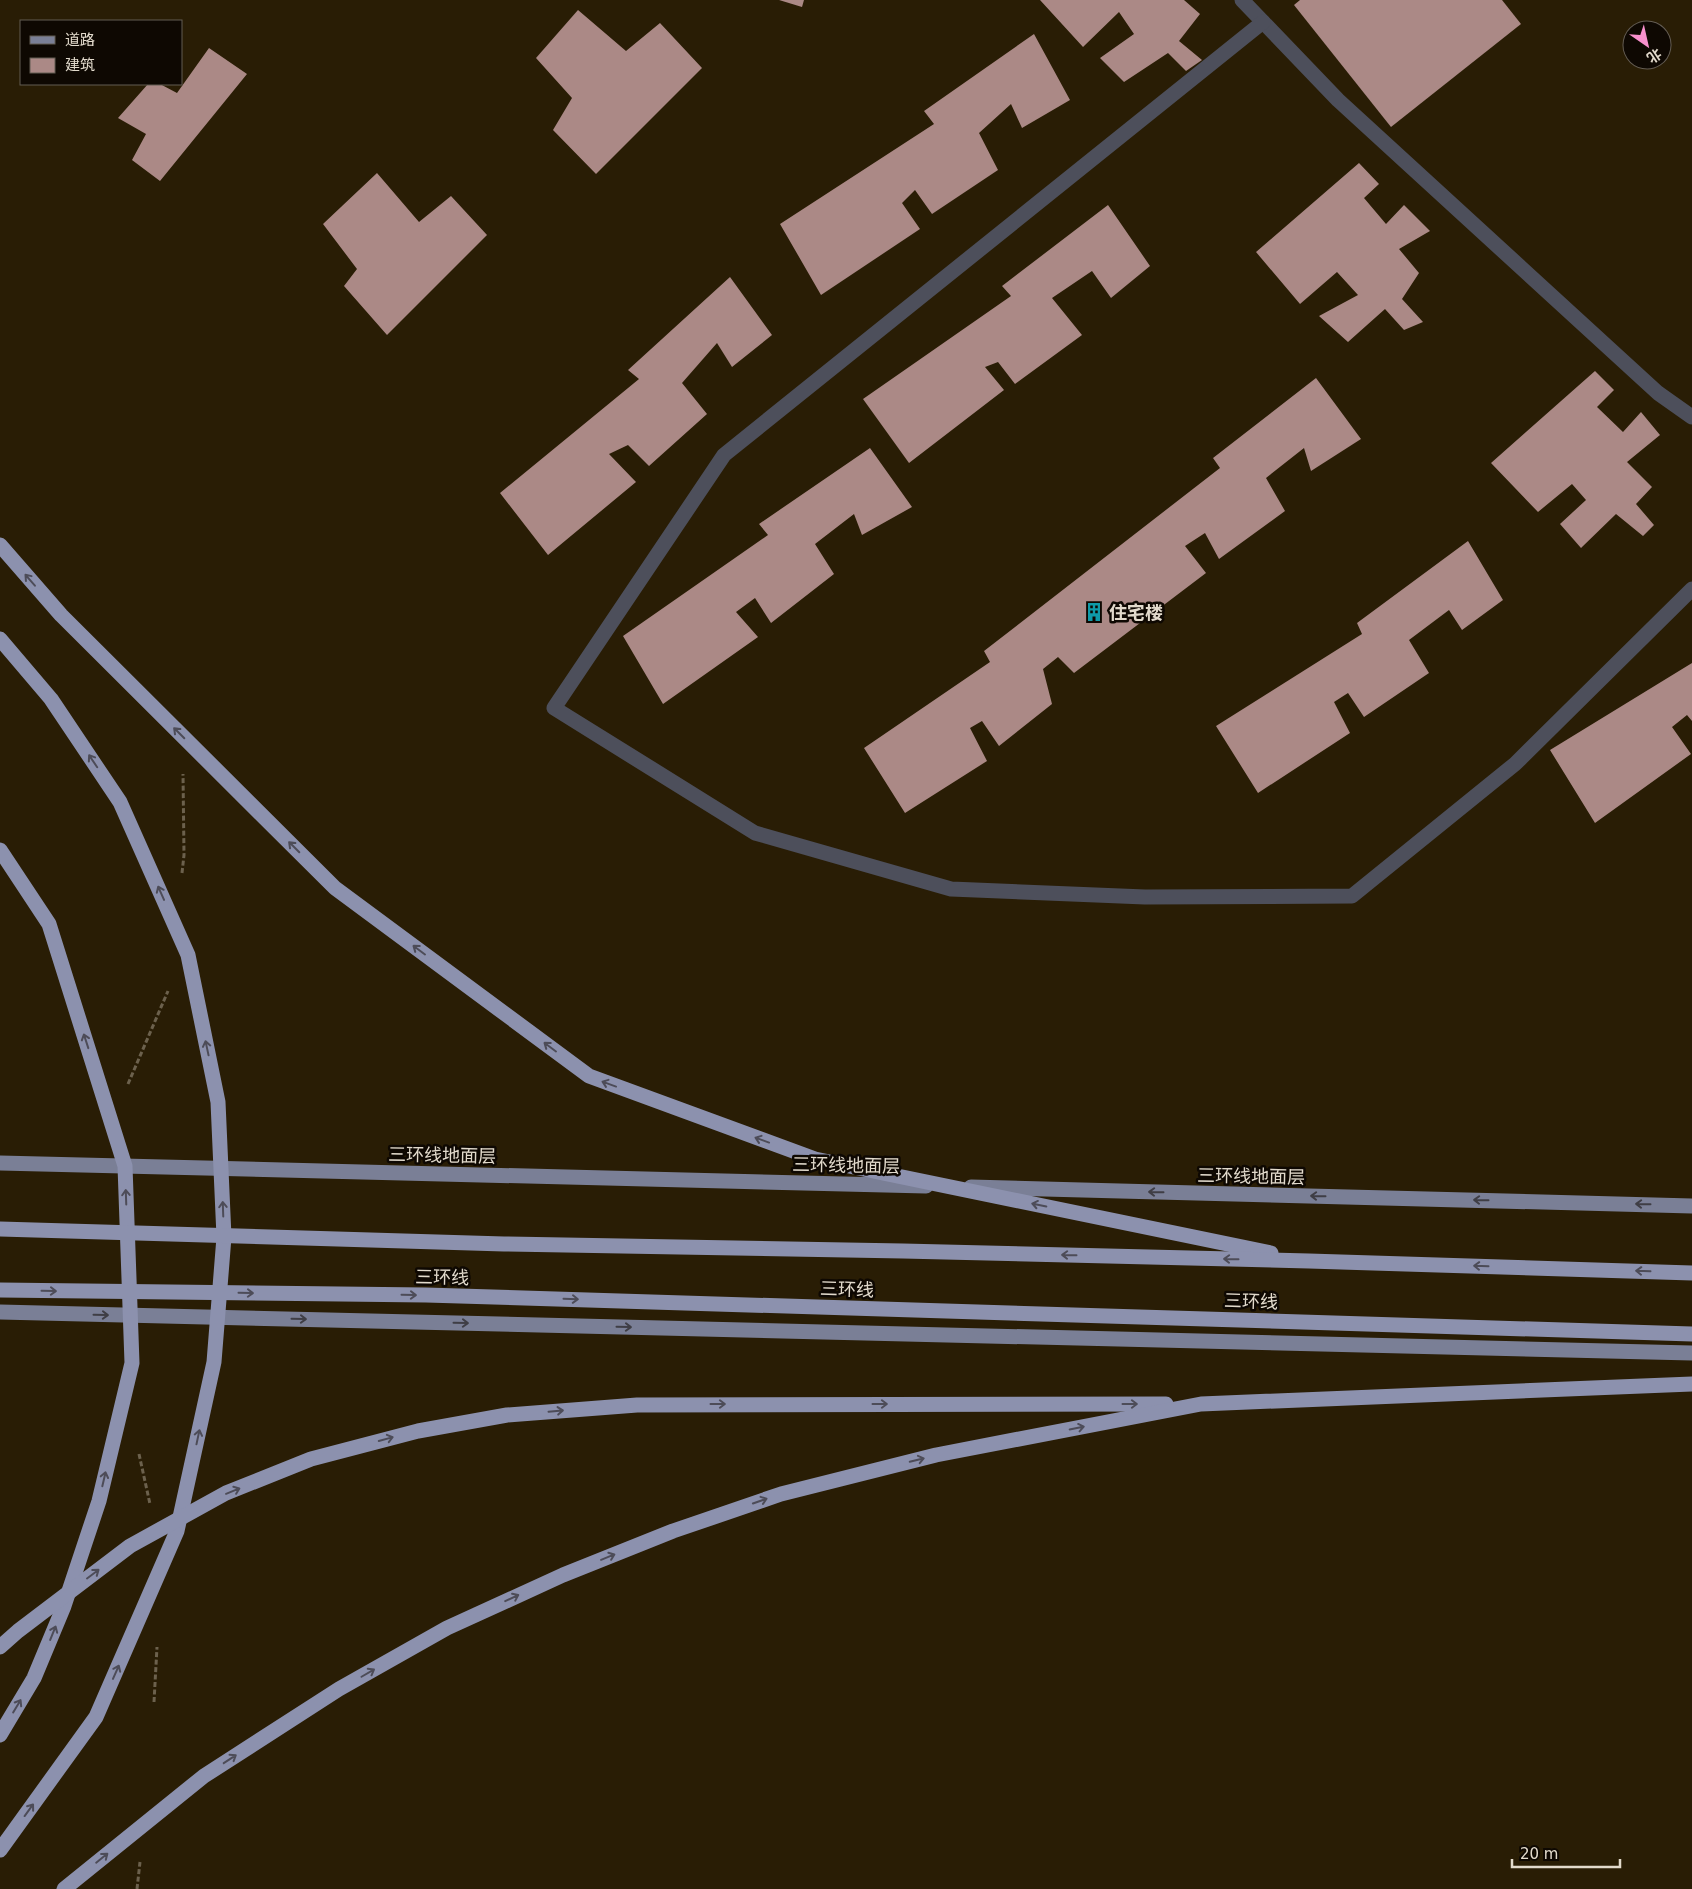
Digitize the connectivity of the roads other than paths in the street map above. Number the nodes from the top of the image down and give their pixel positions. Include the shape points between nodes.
1 (1242, 0) edge
2 (1263, 22) junction
3 (1692, 417) edge
4 (0, 545) edge
5 (1692, 590) edge
6 (0, 639) edge
7 (0, 850) edge
8 (0, 1162) edge
9 (125, 1166) junction
10 (1692, 1206) edge
11 (0, 1229) edge
12 (1309, 1261) junction
13 (1692, 1273) edge
14 (0, 1290) edge
15 (0, 1312) edge
16 (1692, 1334) edge
17 (1692, 1353) edge
18 (1692, 1384) edge
19 (1200, 1404) junction
20 (0, 1647) edge
21 (0, 1735) edge
22 (0, 1850) edge
23 (64, 1889) edge

1 - 2 street
2 - 3 street via 1346,107 1658,393
2 - 5 street via 724,455 554,708 755,833 951,889 1145,897 1352,896 1515,764
12 -> 4 highway via 815,1159 589,1076 335,888 60,615
22 -> 6 highway via 96,1717 178,1531 214,1362 224,1237 218,1102 188,954 120,802 51,699
9 -> 7 highway via 49,924
8 - 9 main road, 三环线地面层
10 -> 9 main road, 三环线地面层
21 -> 9 highway via 34,1678 64,1606 99,1501 132,1363
12 -> 11 highway, 三环线
13 -> 12 highway, 三环线
14 -> 16 highway, 三环线 via 436,1295
15 -> 17 main road
18 - 19 highway
20 -> 19 highway via 130,1546 226,1493 312,1459 418,1431 507,1415 637,1405
23 -> 19 highway via 204,1776 340,1689 448,1628 563,1575 673,1531 782,1494 936,1455

